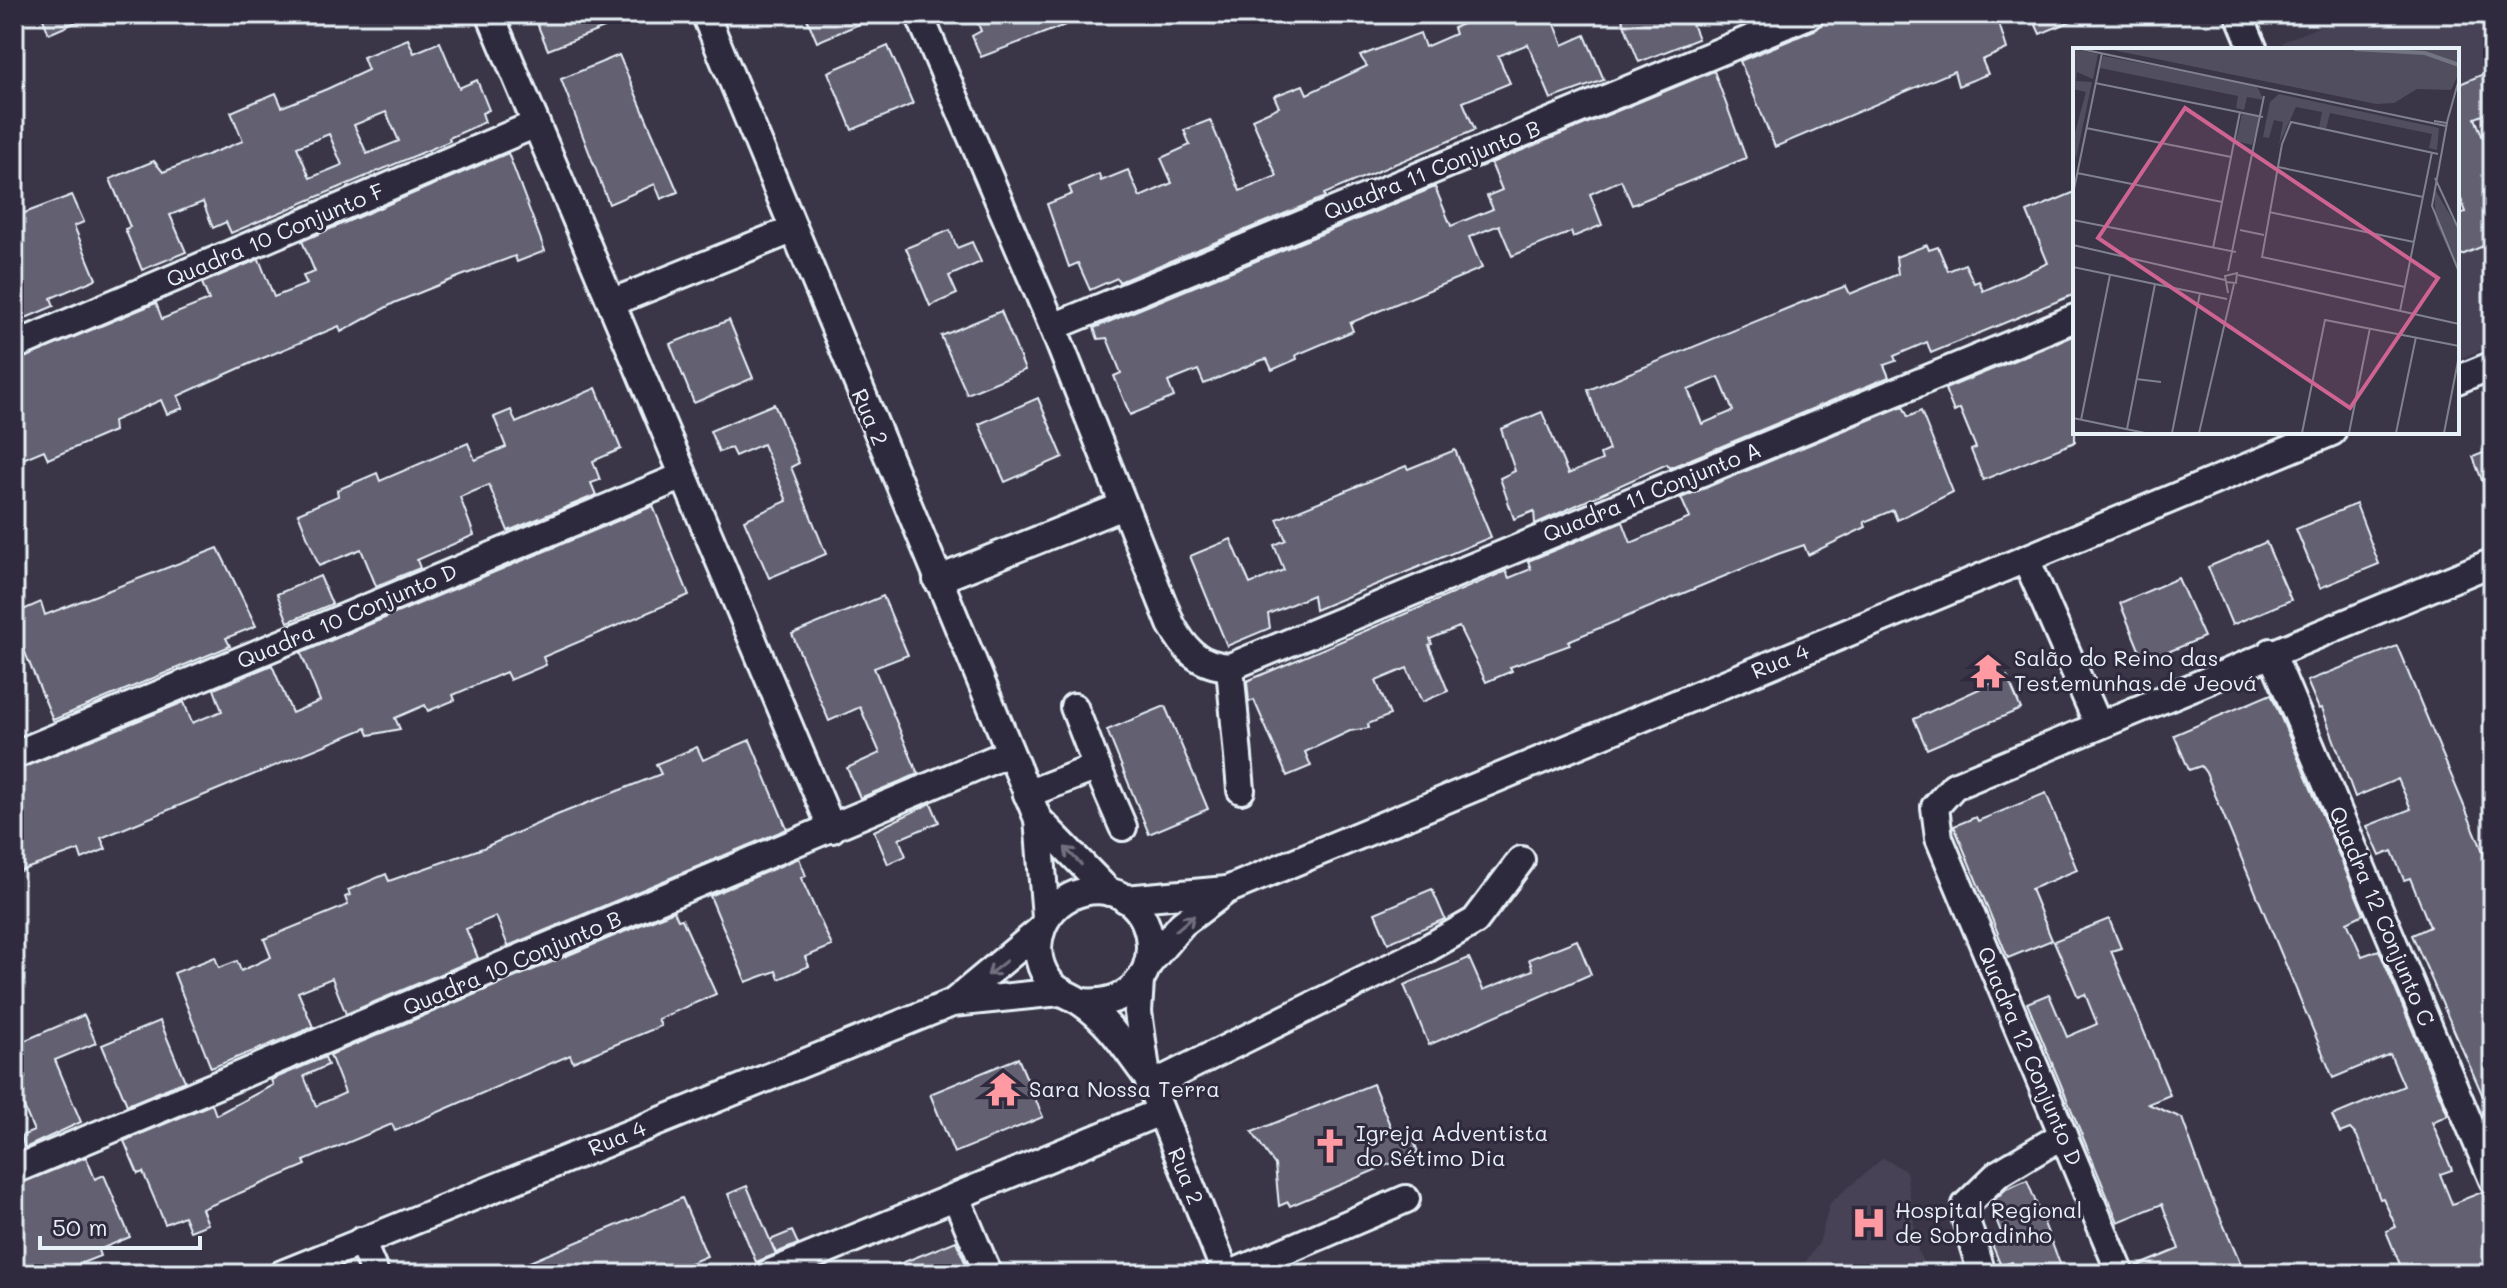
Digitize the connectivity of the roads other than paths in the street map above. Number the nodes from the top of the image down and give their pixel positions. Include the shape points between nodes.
1 (490, 14) edge
2 (705, 14) edge
3 (919, 14) edge
4 (1811, 14) edge
5 (2239, 14) edge
6 (2253, 48) edge
7 (536, 124) junction
8 (792, 230) junction
9 (613, 302) junction
10 (2073, 319) edge
11 (1053, 327) junction
12 (14, 346) edge
13 (2493, 365) edge
14 (2459, 379) edge
15 (2327, 434) edge
16 (681, 477) junction
17 (1123, 506) junction
18 (2026, 559) junction
19 (2493, 562) edge
20 (937, 580) junction
21 (2271, 652) junction
22 (1230, 667) junction
23 (1074, 707) dead end
24 (2098, 724) junction
25 (1009, 753) junction
26 (14, 755) edge
27 (1097, 767) junction
28 (1241, 790) dead end
29 (1027, 794) junction
30 (1038, 819) junction
31 (1123, 827) dead end
32 (832, 829) junction
33 (1521, 860) dead end
34 (1227, 890) junction
35 (1117, 895) junction
36 (1043, 924) junction
37 (1145, 972) junction
38 (1070, 997) junction
39 (952, 1003) junction
40 (1148, 1081) junction
41 (1160, 1112) junction
42 (2063, 1135) junction
43 (14, 1170) edge
44 (2493, 1180) edge
45 (956, 1197) junction
46 (1406, 1199) dead end
47 (361, 1241) junction
48 (282, 1274) edge
49 (375, 1274) edge
50 (768, 1274) edge
51 (988, 1274) edge
52 (1228, 1274) edge
53 (1982, 1274) edge
54 (2121, 1274) edge

1 - 7 street
2 - 8 street, Rua 2
3 - 11 street
4 - 11 street, Quadra 11 Conjunto B
5 - 6 street
7 - 9 street
7 - 12 street, Quadra 10 Conjunto F
8 - 9 street
8 - 20 street, Rua 2
9 - 16 street
10 - 22 street, Quadra 11 Conjunto A
11 - 17 street
13 - 14 street
15 - 18 street, Rua 4
16 - 26 street, Quadra 10 Conjunto D
16 - 32 street
17 - 20 street
17 - 22 street via 1184,648 1212,666
18 - 24 street
18 - 34 street, Rua 4
19 - 21 street
20 - 25 street, Rua 2
21 - 24 street
21 - 44 street, Quadra 12 Conjunto C
22 - 28 street
23 - 27 street
24 - 42 street, Quadra 12 Conjunto D via 1954,786 1935,807 1939,838
25 - 29 street, Rua 2
25 - 32 street, Quadra 10 Conjunto B
27 - 29 street
27 - 31 street
29 - 30 street, Rua 2
35 -> 30 street
30 - 36 street via 1045,876
32 - 43 street, Quadra 10 Conjunto B
33 - 40 street via 1475,921 1421,952
34 - 35 street
37 -> 34 street via 1182,924
35 - 36 street via 1091,890 1073,894 1057,904
35 - 37 street via 1139,911 1148,927 1151,945
36 - 38 street via 1040,964
36 -> 39 street
37 - 38 street via 1114,1000
37 - 40 street via 1138,1012
38 - 39 street
38 - 40 street via 1111,1030
39 - 47 street, Rua 4
40 - 41 street, Rua 2
41 - 45 street
41 - 52 street, Rua 2
42 - 53 street via 1998,1174 1966,1205
42 - 54 street, Quadra 12 Conjunto D
45 - 50 street
45 - 51 street
46 - 52 street
47 - 48 street, Rua 4
47 - 49 street

